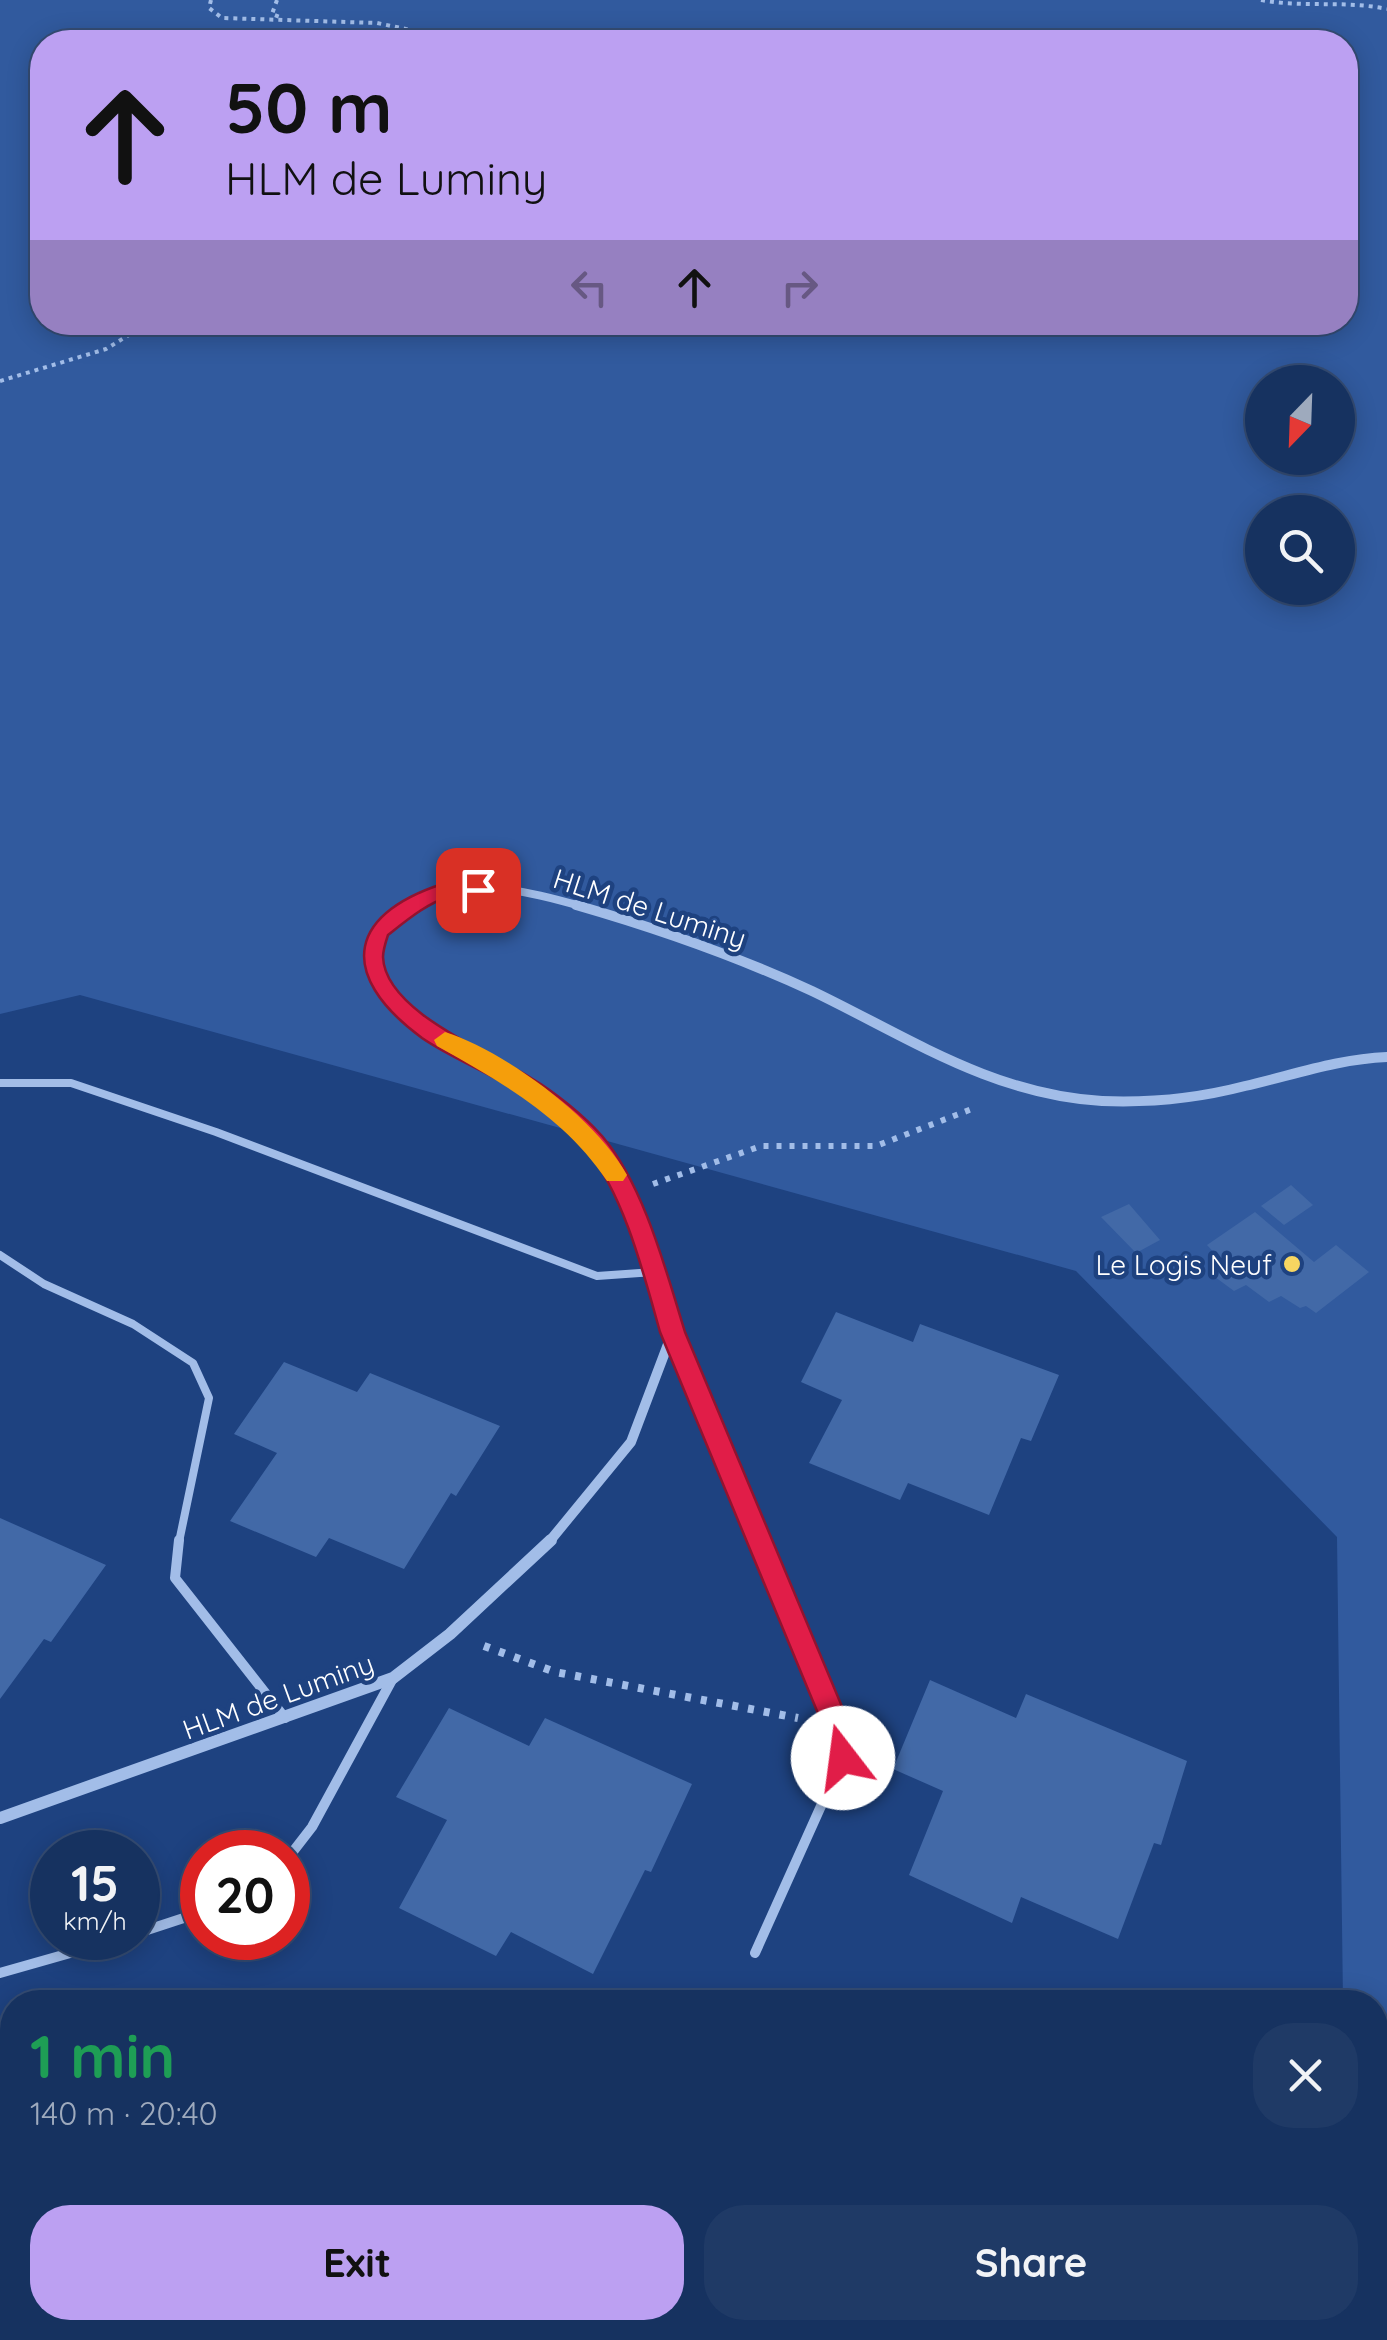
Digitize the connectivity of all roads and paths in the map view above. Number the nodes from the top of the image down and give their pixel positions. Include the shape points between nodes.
1 (211, 0) edge
2 (277, 0) edge
3 (1261, 0) edge
4 (1387, 9) edge
5 (286, 20) junction
6 (433, 30) edge
7 (129, 335) edge
8 (0, 381) edge
9 (1387, 1057) edge
10 (0, 1084) edge
11 (1027, 1091) junction
12 (624, 1195) junction
13 (0, 1255) edge
14 (654, 1272) junction
15 (672, 1332) junction
16 (450, 1634) junction
17 (393, 1678) junction
18 (755, 1708) dead end
19 (285, 1718) junction
20 (0, 1818) edge
21 (310, 1830) edge
22 (754, 1953) dead end
23 (48, 1960) edge
24 (0, 1974) edge

1 - 5 path via 209,8 222,18
2 - 5 path via 272,14
3 - 4 path via 1289,6 1350,1
5 - 6 path
7 - 8 path via 106,349
9 - 11 street, HLM de Luminy via 1356,1057 1222,1092 1110,1103
10 - 14 lane via 71,1083 597,1276
11 - 12 path via 876,1146 761,1146
11 - 12 street, HLM de Luminy via 958,1066 744,962 533,893 452,888 378,931 372,958 388,994 430,1032 527,1086 593,1142
12 - 14 street, HLM de Luminy
13 - 19 lane via 193,1363 209,1398 175,1578
14 - 15 street, HLM de Luminy
15 - 16 street, HLM de Luminy via 631,1442 540,1553
15 - 22 lane via 838,1728 843,1758
16 - 17 street, HLM de Luminy
16 - 18 path via 556,1672
17 - 19 street, HLM de Luminy
17 - 21 lane
19 - 20 street, HLM de Luminy
23 - 24 lane

